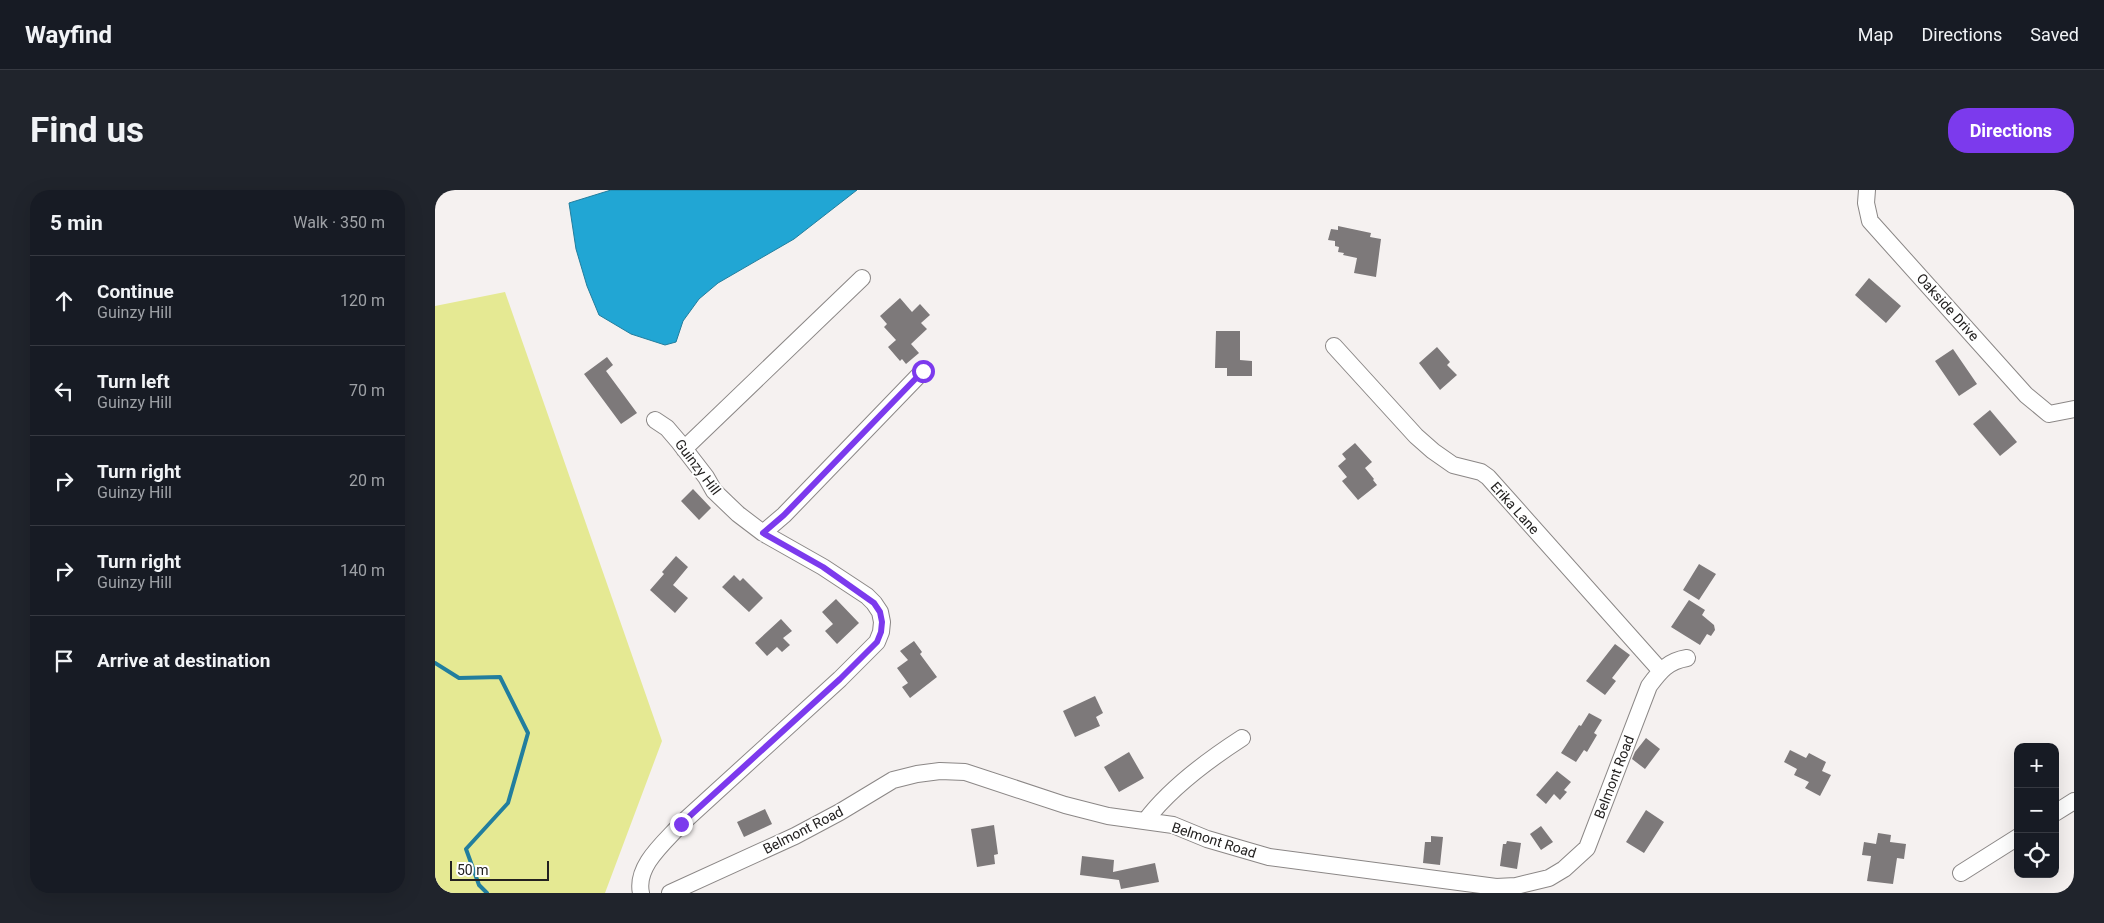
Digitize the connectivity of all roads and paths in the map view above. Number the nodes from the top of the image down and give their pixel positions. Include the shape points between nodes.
1 (1867, 190) edge
2 (862, 278) dead end
3 (1334, 346) dead end
4 (923, 371) dead end
5 (2074, 410) edge
6 (655, 420) dead end
7 (684, 449) junction
8 (763, 533) junction
9 (1687, 658) dead end
10 (1660, 670) junction
11 (1242, 738) dead end
12 (2074, 801) edge
13 (2059, 810) edge
14 (1146, 820) junction
15 (2014, 840) edge
16 (1961, 873) dead end
17 (641, 893) edge
18 (670, 893) edge

1 - 5 street, Oakside Drive via 1870,221 2026,395 2049,414
2 - 7 street
3 - 10 street, Erika Lane via 1433,451 1453,465 1488,477
4 - 8 street
6 - 7 street, Guinzy Hill via 667,428
7 - 8 street, Guinzy Hill via 714,491
8 - 17 street, Guinzy Hill via 867,596 880,612 881,632 877,642 840,679 681,824 644,869
9 - 10 street via 1678,659
10 - 14 street, Belmont Road via 1649,686 1587,848 1564,869 1536,882 1496,887 1269,857 1207,840 1173,825
11 - 14 street via 1216,755 1158,805
12 - 13 street
14 - 18 street, Belmont Road via 1108,816 1065,805 965,772 917,774 893,780 795,836
15 - 16 street

